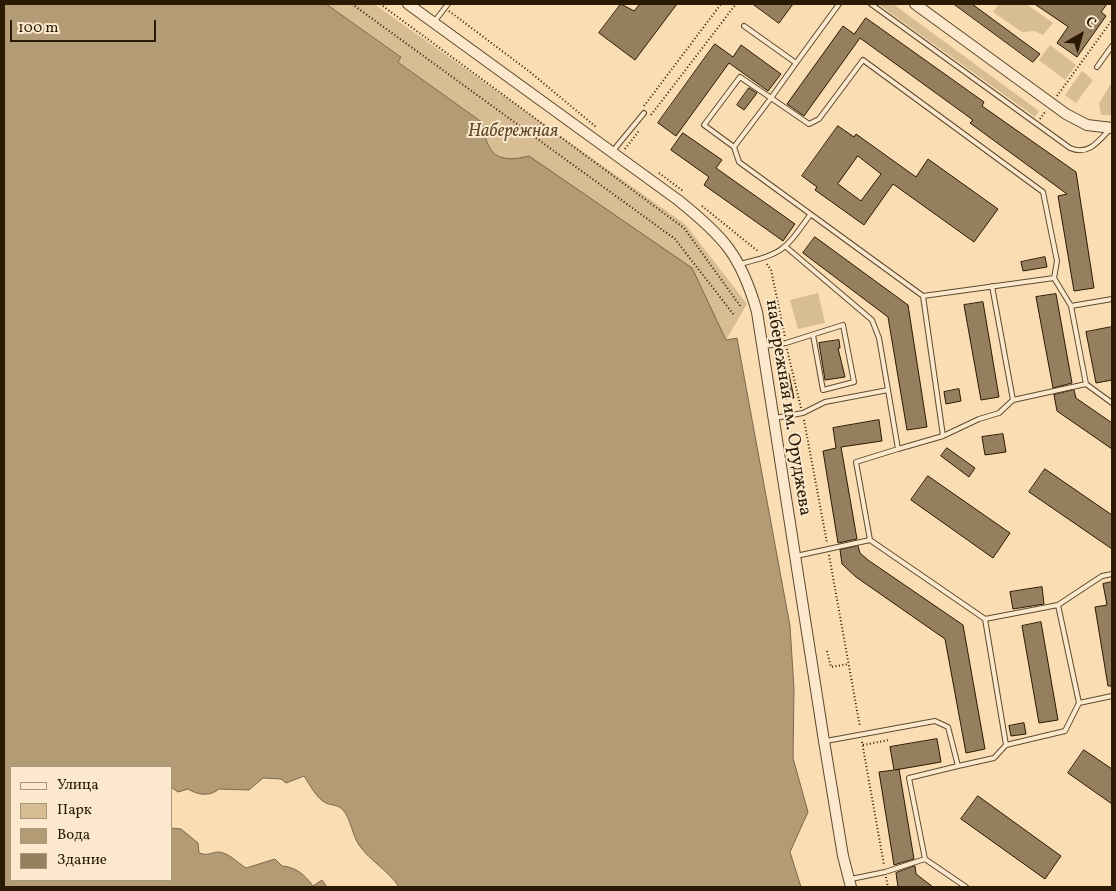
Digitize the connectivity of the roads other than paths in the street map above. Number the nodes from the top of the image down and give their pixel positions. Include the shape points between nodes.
1 (408, 4) edge
2 (448, 4) edge
3 (839, 4) edge
4 (871, 4) edge
5 (915, 4) edge
6 (434, 22) junction
7 (744, 26) dead end
8 (1112, 46) edge
9 (796, 63) junction
10 (1097, 67) dead end
11 (771, 98) junction
12 (641, 113) road end
13 (1112, 128) edge
14 (734, 147) junction
15 (614, 148) junction
16 (810, 214) junction
17 (786, 247) junction
18 (740, 264) junction
19 (1054, 278) junction
20 (992, 286) junction
21 (922, 296) junction
22 (1112, 299) edge
23 (1071, 306) junction
24 (813, 335) junction
25 (763, 346) junction
26 (1086, 384) junction
27 (888, 390) junction
28 (1013, 400) junction
29 (1112, 402) edge
30 (773, 418) junction
31 (943, 436) junction
32 (898, 449) junction
33 (870, 540) junction
34 (794, 556) junction
35 (1112, 574) edge
36 (1058, 605) junction
37 (985, 619) junction
38 (1112, 696) edge
39 (1079, 703) junction
40 (824, 742) junction
41 (1006, 745) junction
42 (958, 766) junction
43 (924, 859) junction
44 (850, 883) edge
45 (966, 887) edge

1 - 6 street, набережная им. Оруджева
2 - 6 lane
3 - 9 lane
4 - 13 lane via 1070,148 1078,152 1087,150
5 - 13 street via 1066,114 1087,125
6 - 15 street, набережная им. Оруджева
7 - 9 lane
8 - 10 lane
9 - 11 lane
11 - 14 lane
11 - 14 lane via 740,76 704,126
11 - 19 lane via 809,124 820,119 863,60 1043,192 1057,261
12 - 15 lane
14 - 16 lane via 739,162
15 - 18 street, набережная им. Оруджева via 706,223 728,245
16 - 17 lane
16 - 21 lane
17 - 18 lane via 764,258
17 - 27 lane via 872,320 880,338
18 - 25 street, набережная им. Оруджева via 750,287
19 - 20 lane
19 - 23 lane
20 - 21 lane
20 - 28 lane
21 - 31 lane
22 - 23 lane
23 - 26 lane
24 - 24 lane via 823,390 854,382 843,325
24 - 25 lane
25 - 30 street, набережная им. Оруджева
26 - 28 lane
26 - 29 lane
27 - 30 lane via 825,402 803,414
27 - 32 lane
28 - 31 lane via 999,413
30 - 34 street, набережная им. Оруджева
31 - 32 lane
32 - 33 lane via 856,462
33 - 34 lane
33 - 37 lane
34 - 40 street, набережная им. Оруджева
35 - 36 lane via 1102,576
36 - 37 lane
36 - 39 lane
37 - 41 lane
38 - 39 lane
39 - 41 lane via 1065,731
40 - 42 lane via 935,721 948,728
40 - 44 street, набережная им. Оруджева
41 - 42 lane via 994,758
42 - 43 lane via 909,778
43 - 44 lane
43 - 45 lane

